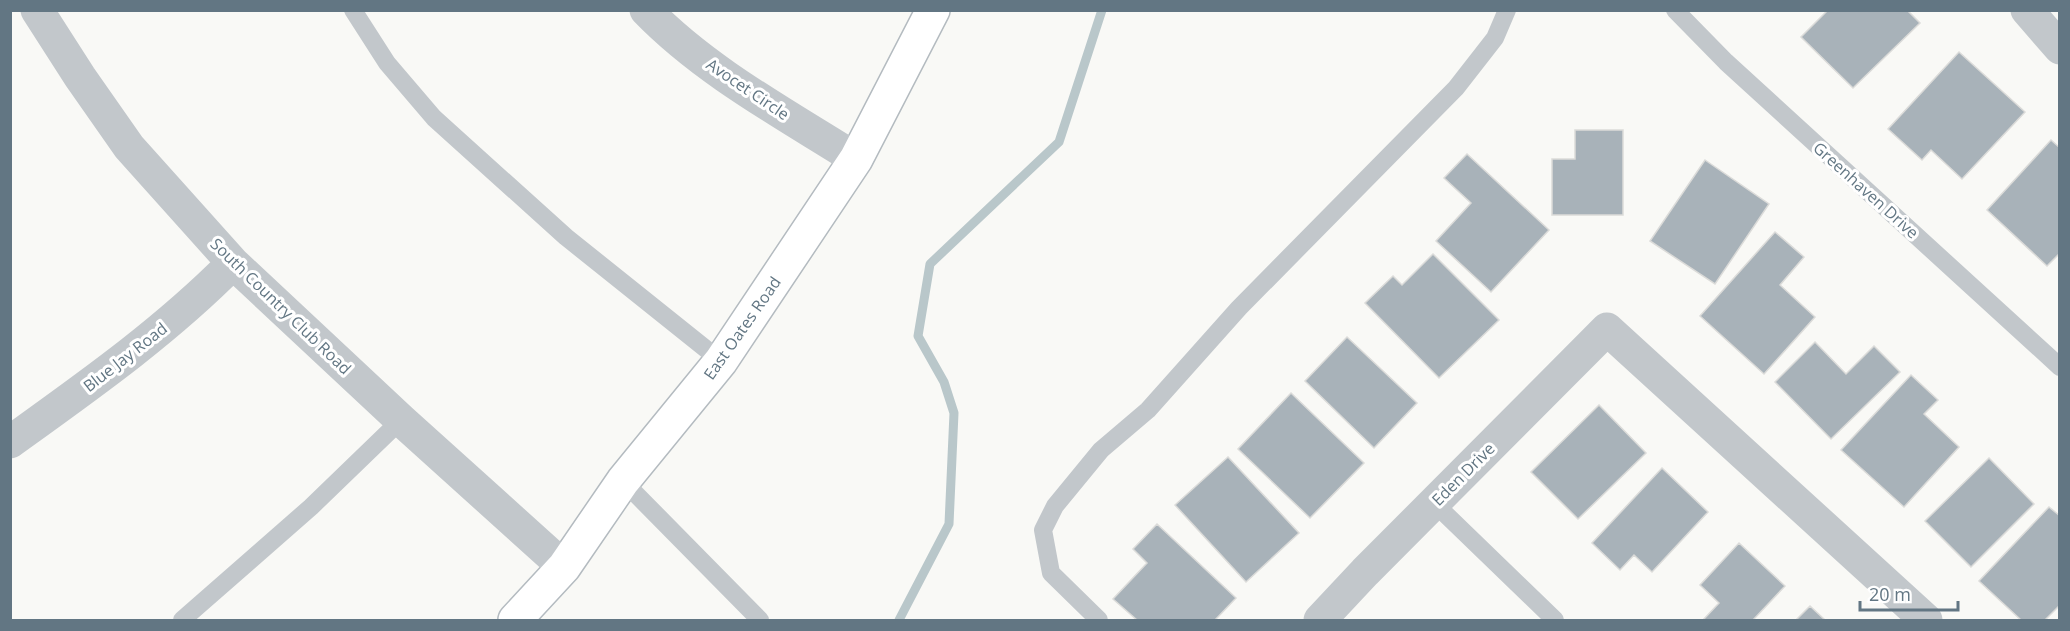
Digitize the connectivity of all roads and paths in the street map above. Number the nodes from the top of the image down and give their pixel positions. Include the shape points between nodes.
1 (37, 10) edge
2 (353, 10) edge
3 (646, 10) edge
4 (933, 10) edge
5 (1507, 10) edge
6 (1675, 10) edge
7 (2027, 10) edge
8 (2058, 42) edge
9 (856, 159) junction
10 (233, 263) junction
11 (721, 361) junction
12 (2060, 367) edge
13 (401, 420) junction
14 (10, 442) edge
15 (623, 481) junction
16 (1434, 503) junction
17 (564, 567) junction
18 (182, 621) edge
19 (515, 621) edge
20 (760, 621) edge
21 (1099, 621) edge
22 (1320, 621) edge
23 (1555, 621) edge
24 (1926, 621) edge

1 - 10 street, South Country Club Road via 129,147
2 - 11 lane via 387,63 434,118 566,237
3 - 9 street, Avocet Circle via 724,75
4 - 9 street, East Oates Road
5 - 21 lane via 1495,38 1456,88 1239,308 1148,410 1101,450 1055,506 1043,530 1052,573
6 - 12 lane, Greenhaven Drive via 1726,62
7 - 8 street
9 - 11 street, East Oates Road
10 - 13 street, South Country Club Road
10 - 14 street, Blue Jay Road via 201,296 111,370
11 - 15 street, East Oates Road
13 - 17 street, South Country Club Road
13 - 18 lane via 311,507
15 - 17 street, East Oates Road
15 - 20 lane
16 - 22 street, Eden Drive
16 - 23 lane
16 - 24 street, Eden Drive via 1606,329
17 - 19 street, East Oates Road

